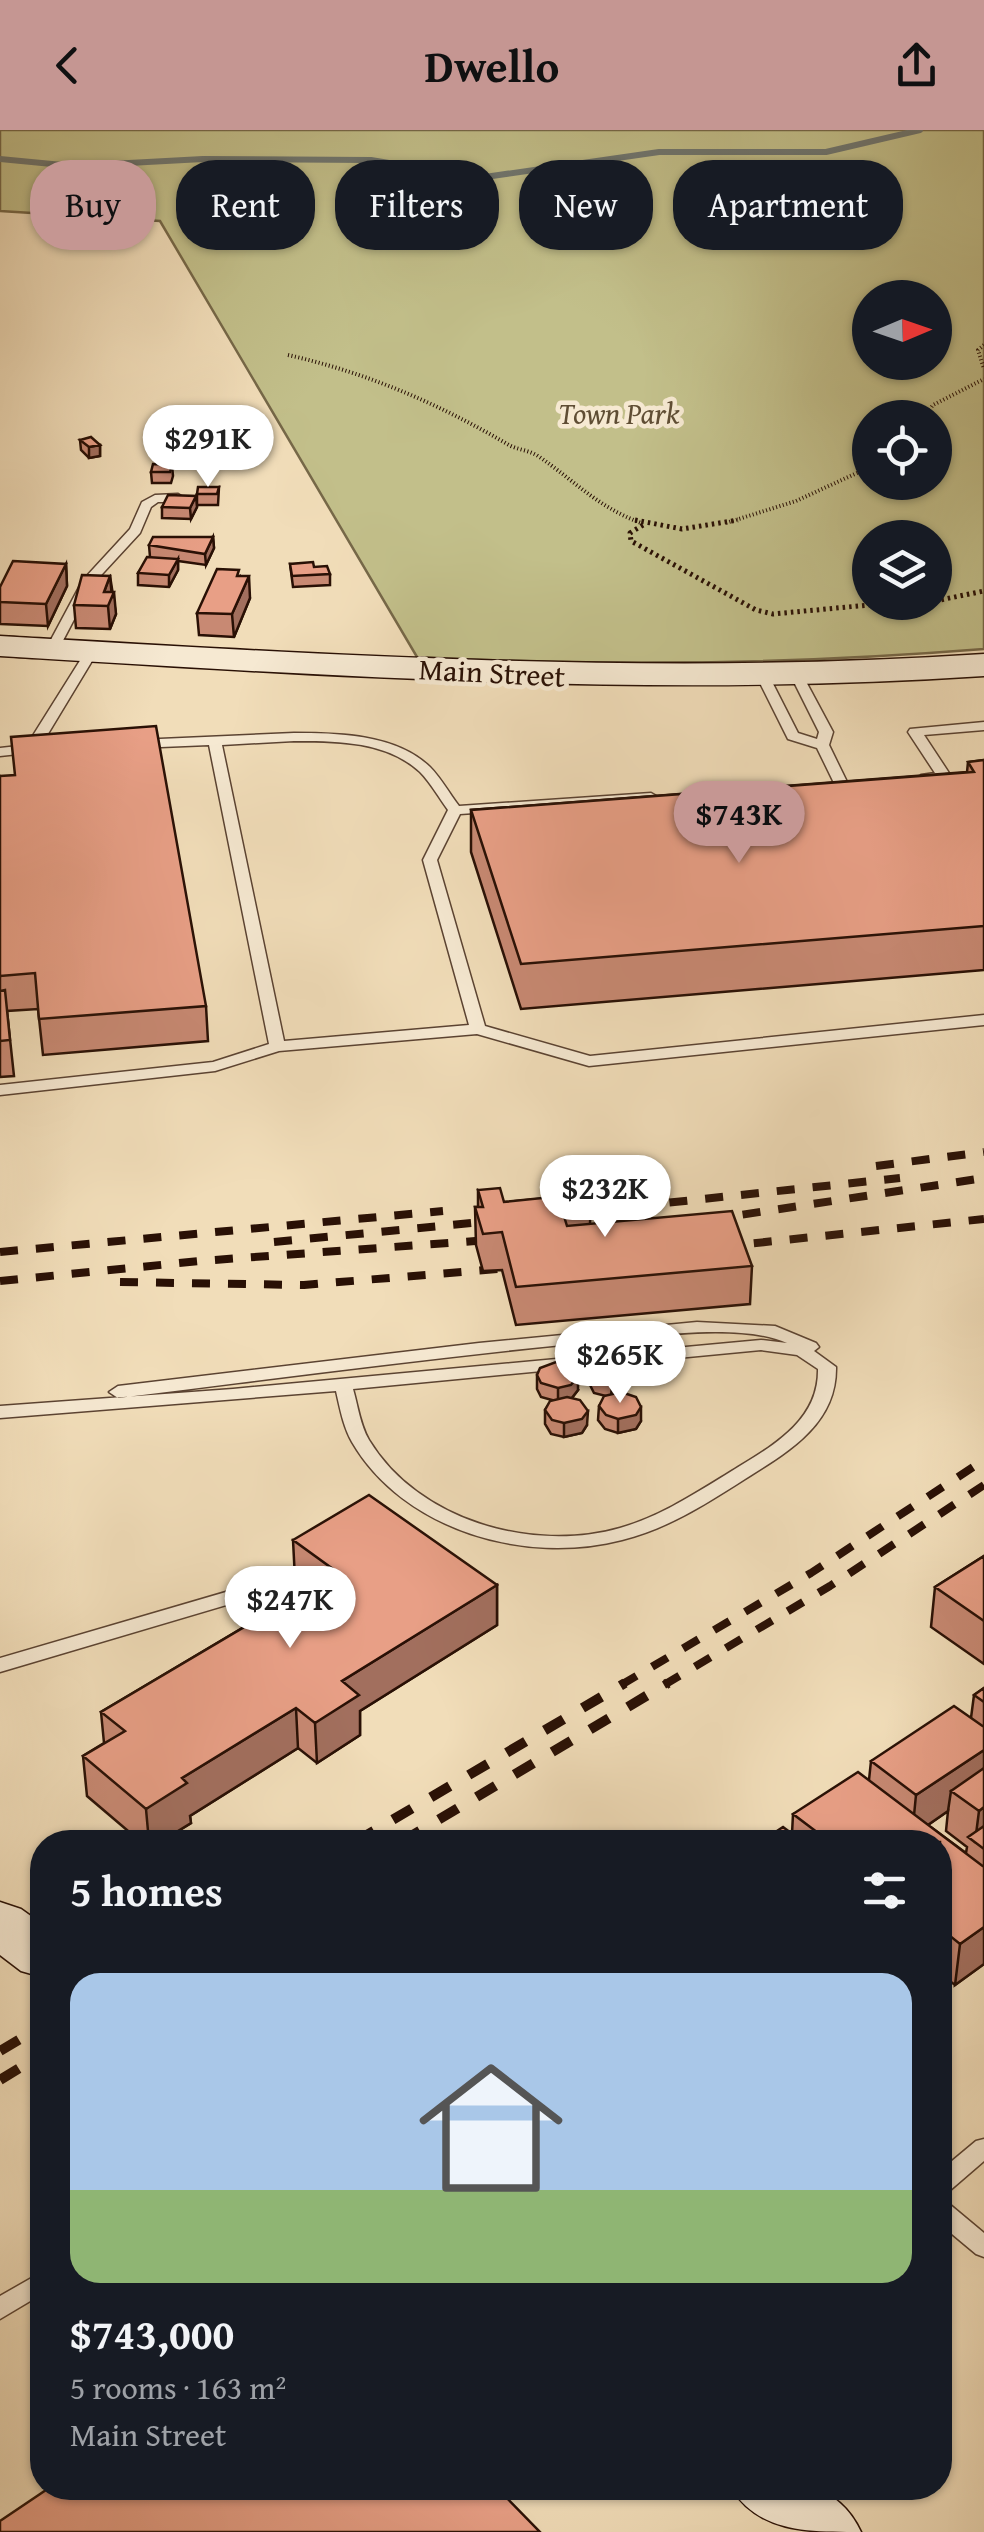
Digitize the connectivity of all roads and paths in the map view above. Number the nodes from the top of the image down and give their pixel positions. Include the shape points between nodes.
1 (984, 345) edge
2 (288, 355) dead end
3 (984, 369) edge
4 (984, 379) edge
5 (943, 400) edge
6 (852, 477) edge
7 (178, 498) edge
8 (648, 524) junction
9 (984, 591) edge
10 (952, 598) edge
11 (852, 607) edge
12 (0, 646) edge
13 (52, 648) junction
14 (92, 651) junction
15 (984, 665) edge
16 (780, 676) junction
17 (984, 726) edge
18 (215, 741) junction
19 (124, 745) edge
20 (822, 745) junction
21 (50, 748) edge
22 (32, 749) junction
23 (0, 752) edge
24 (910, 779) edge
25 (858, 783) edge
26 (841, 784) junction
27 (822, 785) edge
28 (667, 796) edge
29 (455, 810) junction
30 (984, 1020) edge
31 (478, 1029) junction
32 (277, 1046) junction
33 (0, 1090) edge
34 (827, 1367) junction
35 (343, 1385) junction
36 (29, 1408) junction
37 (0, 1412) edge
38 (277, 1583) dead end
39 (0, 1665) edge
40 (0, 1924) edge
41 (30, 1946) edge
42 (978, 2152) edge
43 (952, 2161) edge
44 (952, 2175) edge
45 (952, 2220) edge
46 (984, 2248) edge
47 (30, 2289) edge
48 (0, 2308) edge
49 (782, 2500) edge
50 (826, 2532) edge

1 - 3 path via 978,350
2 - 8 path via 357,370 452,410 535,454 581,491
4 - 5 path
6 - 8 path via 730,522 670,529
7 - 13 lane via 146,505 136,530 87,583
8 - 11 path via 630,533 631,541 756,610
9 - 10 path
12 - 13 main road, Main Street
13 - 14 main road, Main Street
14 - 16 main road, Main Street via 580,677
14 - 22 lane
15 - 16 main road, Main Street
16 - 20 lane via 826,732
16 - 20 lane via 793,736
17 - 24 lane via 915,732 950,776
18 - 19 lane
18 - 29 lane via 330,738 389,748 422,767
18 - 32 lane
20 - 26 lane
21 - 22 lane
22 - 23 lane
25 - 26 lane
26 - 27 lane
28 - 29 lane
29 - 31 lane via 430,860
30 - 31 lane via 588,1060
31 - 32 lane
32 - 33 lane via 214,1066
34 - 35 lane via 802,1351 767,1345
34 - 35 lane via 820,1406 765,1459 662,1520 598,1540 547,1543 473,1527 404,1488 360,1440
34 - 36 lane via 786,1334 697,1327 170,1383
35 - 36 lane
36 - 37 lane
38 - 39 lane
40 - 41 main road
42 - 43 lane
42 - 44 lane
45 - 46 lane
47 - 48 lane
49 - 50 main road

